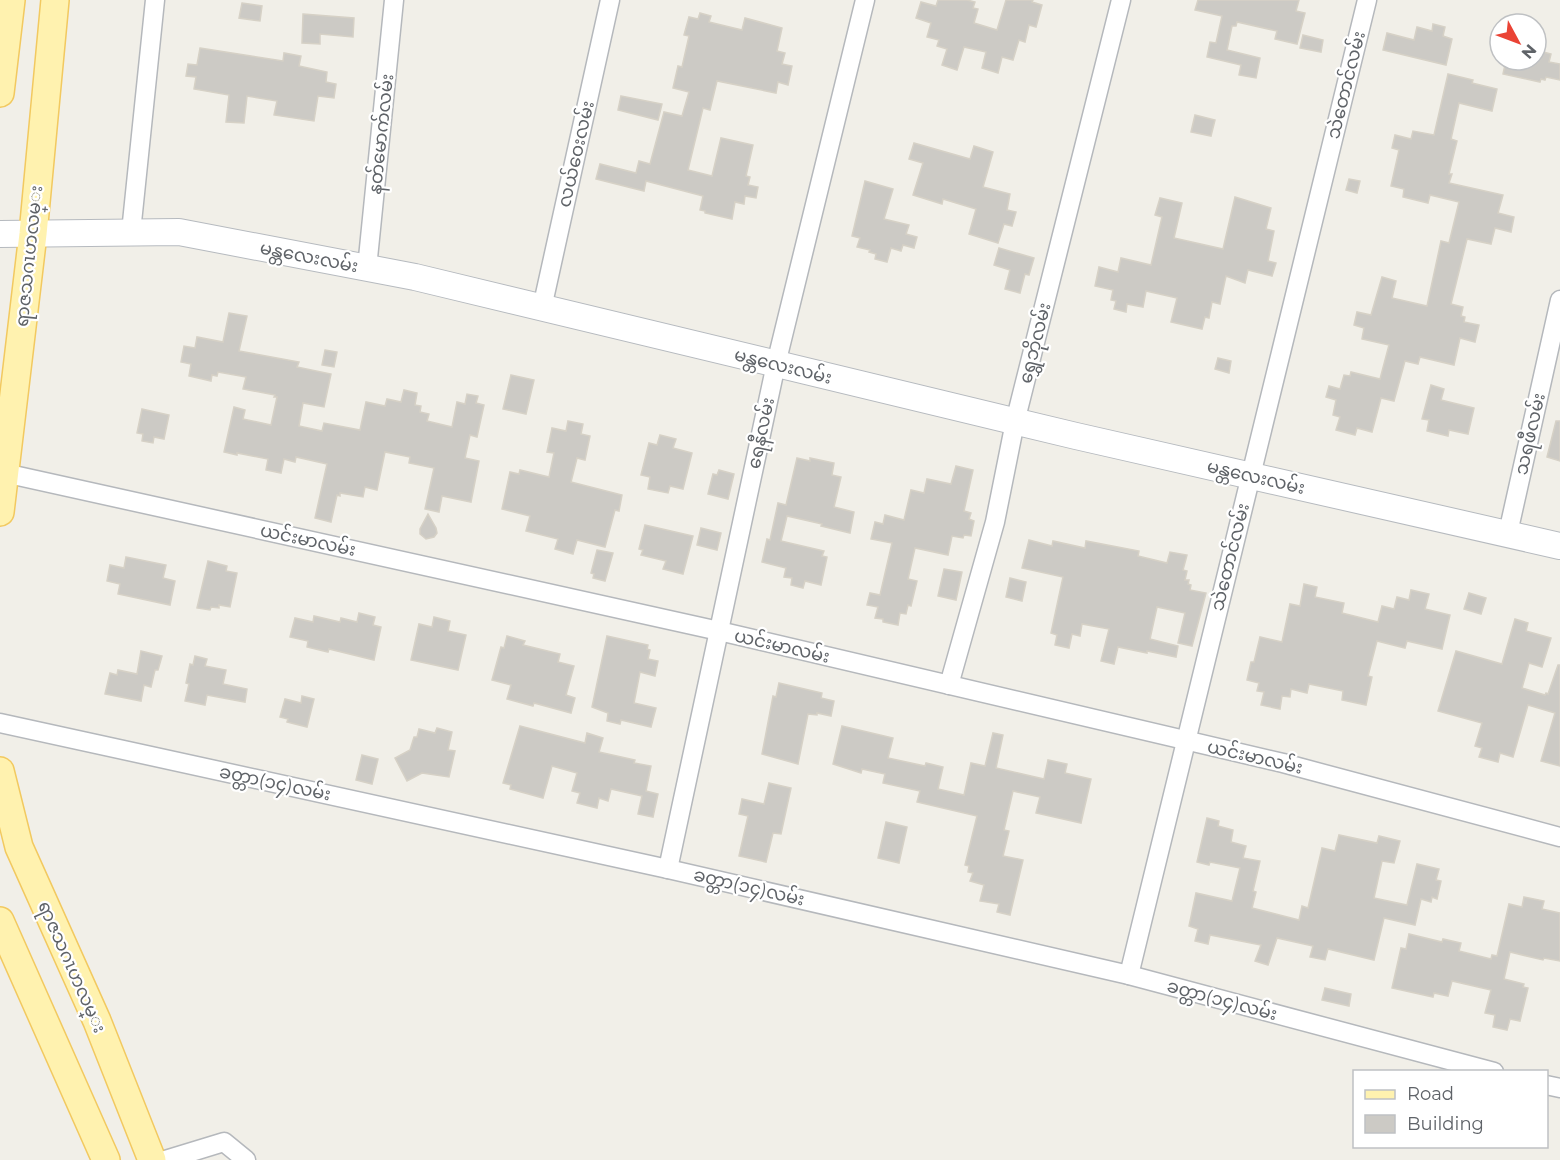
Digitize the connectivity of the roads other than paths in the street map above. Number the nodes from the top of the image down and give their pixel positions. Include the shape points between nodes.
1 (11, 0) edge
2 (56, 0) edge
3 (155, 0) edge
4 (394, 0) edge
5 (610, 0) edge
6 (865, 0) edge
7 (1121, 0) edge
8 (1367, 0) edge
9 (0, 93) edge
10 (131, 232) junction
11 (0, 234) edge
12 (33, 234) junction
13 (367, 268) junction
14 (1560, 300) edge
15 (542, 308) junction
16 (1556, 334) edge
17 (776, 364) junction
18 (1015, 422) junction
19 (2, 472) edge
20 (1250, 476) junction
21 (0, 512) edge
22 (1508, 533) junction
23 (1560, 546) edge
24 (719, 631) junction
25 (949, 685) junction
26 (0, 723) edge
27 (1186, 741) junction
28 (0, 771) edge
29 (1560, 837) edge
30 (668, 869) junction
31 (0, 921) edge
32 (1129, 975) junction
33 (1490, 1070) edge
34 (106, 1160) edge
35 (152, 1160) edge
36 (165, 1160) edge
37 (246, 1160) edge

1 - 9 main road
2 - 12 main road, ရာဇသဂၤဟလမ္း
3 - 10 street
4 - 13 street, နတ်မောက်လမ်း
5 - 15 street, လယ်ဝေးလမ်း
6 - 17 street, ရေနီလမ်း
7 - 18 street, ရွှေဘိုလမ်း
8 - 20 street, သဲတောင်လမ်း
10 - 12 main road, မန္တလေးလမ်း
10 - 13 main road, မန္တလေးလမ်း via 179,232
11 - 12 main road, မန္တလေးလမ်း
12 - 19 main road, ရာဇသဂၤဟလမ္း
13 - 15 main road, မန္တလေးလမ်း
14 - 16 street, သရဖီလမ်း
15 - 17 main road, မန္တလေးလမ်း
16 - 22 street, သရဖီလမ်း
17 - 18 main road, မန္တလေးလမ်း
17 - 24 street, ရေနီလမ်း
18 - 20 main road, မန္တလေးလမ်း
18 - 25 street, ရွှေဘိုလမ်း via 994,522
19 - 21 main road, ရာဇသဂၤဟလမ္း
19 - 24 street, ယင်းမာလမ်း
20 - 22 main road, မန္တလေးလမ်း
20 - 27 street, သဲတောင်လမ်း
22 - 23 main road, မန္တလေးလမ်း
24 - 25 street, ယင်းမာလမ်း
24 - 30 street, ရေနီလမ်း
25 - 27 street, ယင်းမာလမ်း
26 - 30 street, ခတ္တာ(၁၄)လမ်း
27 - 29 street, ယင်းမာလမ်း
27 - 32 street, သဲတောင်လမ်း
28 - 35 main road, ရာဇသဂၤဟလမ္း via 19,847 97,1021
30 - 32 street, ခတ္တာ(၁၄)လမ်း
31 - 34 main road
32 - 33 street, ခတ္တာ(၁၄)လမ်း
36 - 37 street via 225,1142

